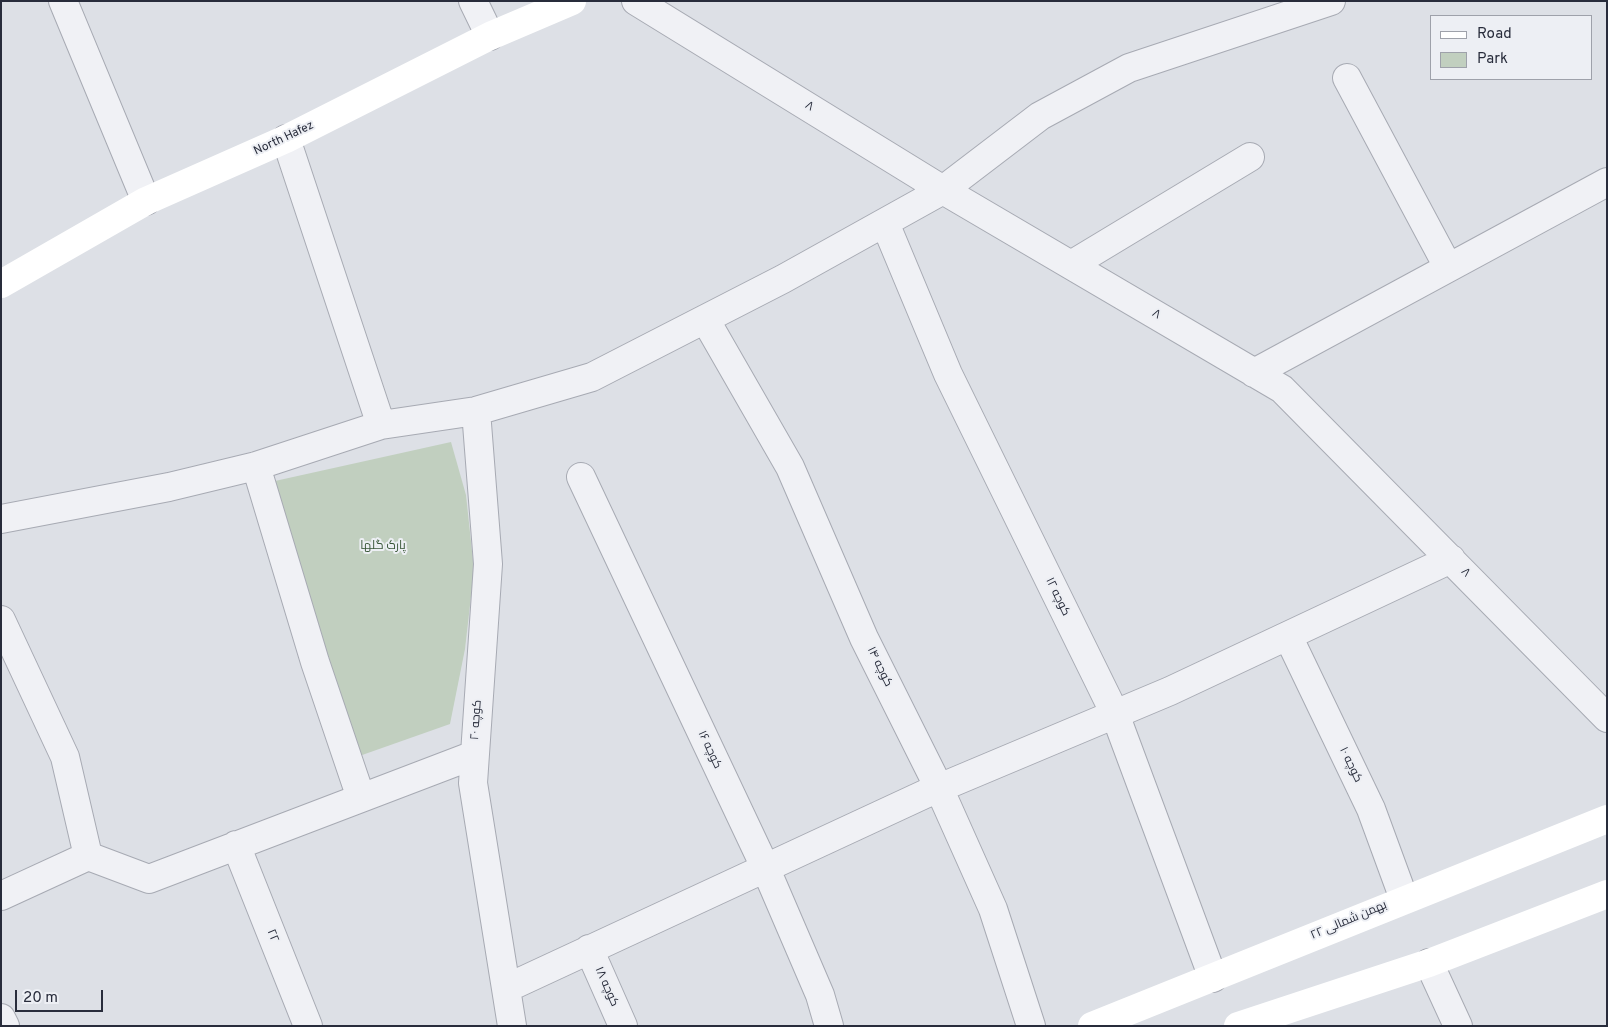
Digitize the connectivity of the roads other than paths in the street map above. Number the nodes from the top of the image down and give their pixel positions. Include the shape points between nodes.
1 (63, 1) edge
2 (473, 1) edge
3 (572, 1) edge
4 (636, 1) edge
5 (1331, 1) edge
6 (490, 36) junction
7 (1347, 78) dead end
8 (286, 139) junction
9 (1250, 157) dead end
10 (1605, 188) edge
11 (943, 190) junction
12 (146, 202) junction
13 (885, 223) junction
14 (1071, 265) junction
15 (1448, 267) junction
16 (1, 284) edge
17 (705, 319) junction
18 (1254, 373) junction
19 (476, 412) junction
20 (381, 425) junction
21 (256, 466) junction
22 (581, 477) dead end
23 (1, 519) edge
24 (1451, 559) junction
25 (1, 620) edge
26 (1288, 636) junction
27 (1115, 714) junction
28 (1607, 718) edge
29 (474, 755) junction
30 (939, 788) junction
31 (361, 798) junction
32 (1607, 819) edge
33 (236, 845) junction
34 (88, 856) junction
35 (765, 867) junction
36 (1607, 894) edge
37 (1, 896) edge
38 (1404, 899) junction
39 (589, 949) junction
40 (1428, 963) junction
41 (1213, 978) junction
42 (507, 988) junction
43 (1, 1018) edge
44 (1242, 1025) edge
45 (5, 1026) edge
46 (308, 1026) edge
47 (512, 1026) edge
48 (623, 1026) edge
49 (829, 1026) edge
50 (1031, 1026) edge
51 (1092, 1026) edge
52 (1458, 1026) edge

1 - 12 street
2 - 6 street
3 - 6 main road, North Hafez
4 - 11 street, ۸
5 - 11 street via 1129,68 1040,116
6 - 8 main road, North Hafez
7 - 15 street
8 - 12 main road, North Hafez
8 - 20 street
9 - 14 street
10 - 15 street
11 - 13 street
11 - 14 street, ۸
12 - 16 main road, North Hafez
13 - 17 street
13 - 27 street, کوچه ۱۲ via 948,374
14 - 18 street, ۸
15 - 18 street
17 - 19 street via 592,376
17 - 30 street, کوچه ۱۴ via 790,468 864,638
18 - 24 street, ۸ via 1282,389
19 - 20 street
19 - 29 street, کوچه ۲۰ via 488,564
20 - 21 street
21 - 23 street via 169,487
21 - 31 street via 315,662
22 - 35 street, کوچه ۱۶
24 - 26 street
24 - 28 street, ۸
25 - 34 street via 65,757
26 - 27 street
26 - 38 street, کوچه ۱۰ via 1371,809
27 - 30 street
27 - 41 street, کوچه ۱۲
29 - 31 street
29 - 42 street, کوچه ۲۰ via 473,783
30 - 35 street
30 - 50 street, کوچه ۱۴ via 993,908
31 - 33 street
32 - 38 main road, ۲۲ بهمن شمالی
33 - 34 street via 149,879
33 - 46 street, ۲۲
34 - 37 street
35 - 39 street
35 - 49 street, کوچه ۱۶ via 820,995
36 - 40 main road
38 - 41 main road, ۲۲ بهمن شمالی
39 - 42 street
39 - 48 street, کوچه ۱۸
40 - 44 main road
40 - 52 street
41 - 51 main road, ۲۲ بهمن شمالی
42 - 47 street, کوچه ۲۰
43 - 45 street

